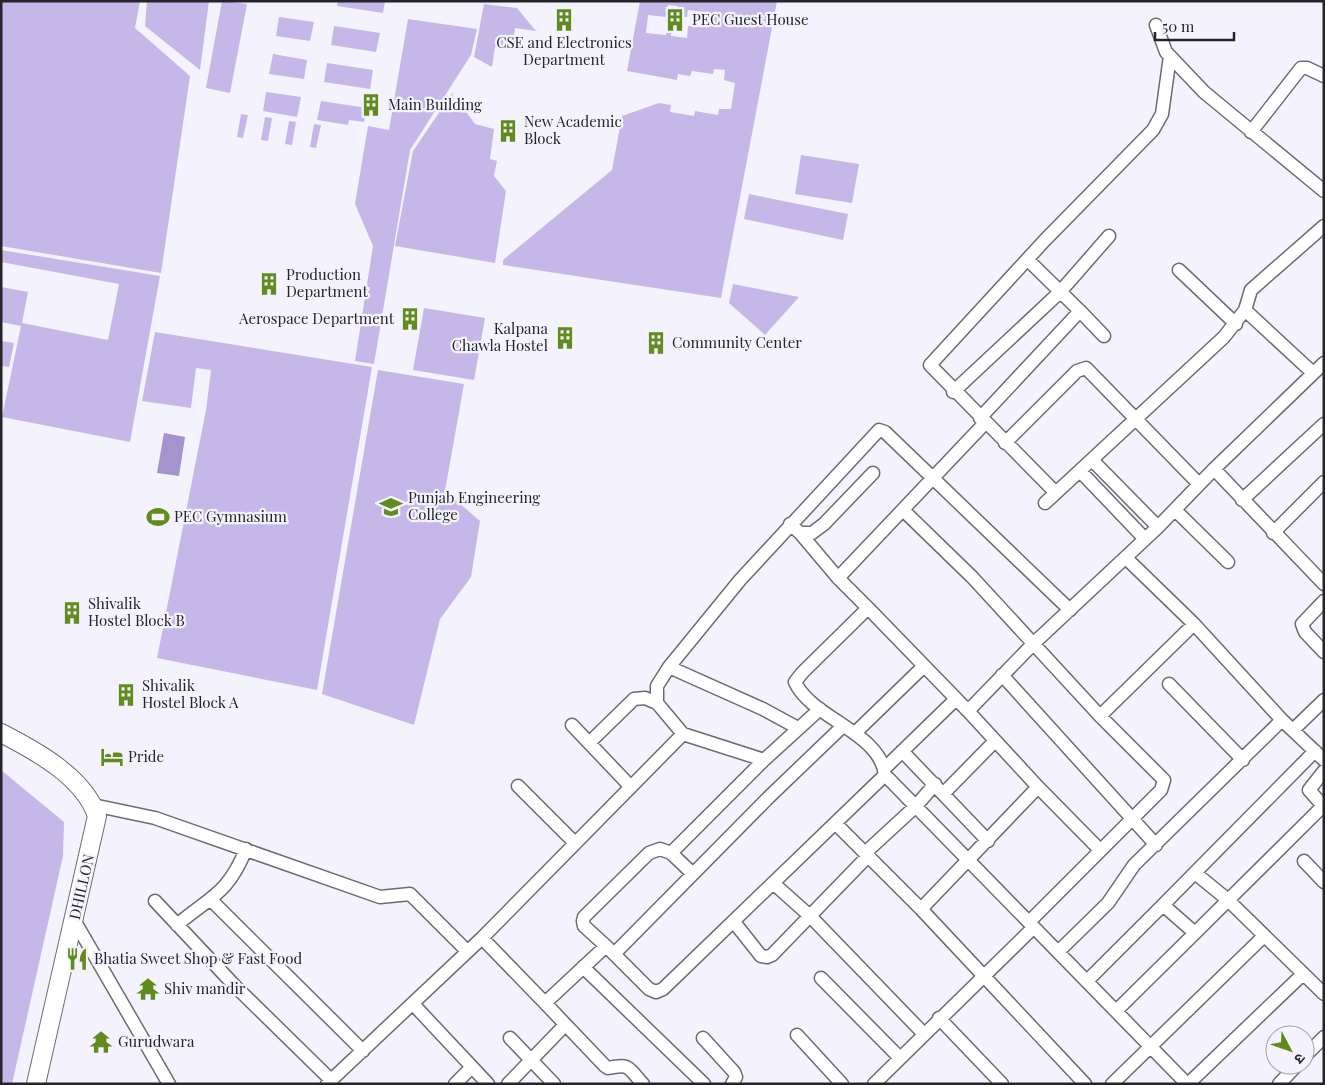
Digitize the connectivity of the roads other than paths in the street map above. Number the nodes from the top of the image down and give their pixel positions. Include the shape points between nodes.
1 (1156, 25) dead end
2 (1170, 56) junction
3 (1324, 76) edge
4 (1252, 132) junction
5 (1324, 191) edge
6 (1324, 226) edge
7 (1109, 236) dead end
8 (1028, 260) junction
9 (1179, 270) dead end
10 (1060, 292) junction
11 (1245, 310) junction
12 (1080, 311) junction
13 (1236, 324) junction
14 (1104, 336) dead end
15 (1324, 363) edge
16 (1313, 373) junction
17 (953, 392) junction
18 (1135, 418) junction
19 (982, 421) junction
20 (1324, 424) edge
21 (1005, 443) junction
22 (1092, 460) junction
23 (1214, 469) junction
24 (1080, 471) junction
25 (873, 473) dead end
26 (932, 479) junction
27 (1324, 482) edge
28 (1199, 484) junction
29 (1056, 493) junction
30 (1242, 500) junction
31 (1045, 503) dead end
32 (903, 510) junction
33 (1174, 510) junction
34 (1158, 527) junction
35 (795, 528) junction
36 (1273, 533) junction
37 (1145, 539) junction
38 (1126, 558) junction
39 (1228, 562) dead end
40 (838, 578) junction
41 (1324, 584) edge
42 (1324, 602) edge
43 (868, 608) junction
44 (1070, 610) junction
45 (1194, 624) junction
46 (1033, 644) junction
47 (1324, 652) edge
48 (924, 666) junction
49 (669, 667) junction
50 (1002, 675) junction
51 (1169, 684) dead end
52 (956, 699) junction
53 (1324, 700) edge
54 (657, 703) junction
55 (820, 709) junction
56 (968, 712) junction
57 (1100, 716) junction
58 (1282, 720) junction
59 (572, 725) dead end
60 (843, 726) junction
61 (798, 728) junction
62 (1293, 730) junction
63 (856, 732) junction
64 (1, 733) edge
65 (683, 734) junction
66 (995, 741) junction
67 (589, 744) junction
68 (902, 751) junction
69 (1320, 755) edge
70 (764, 760) junction
71 (1243, 760) junction
72 (1324, 771) edge
73 (884, 772) junction
74 (518, 786) dead end
75 (631, 787) junction
76 (1038, 787) junction
77 (939, 789) junction
78 (93, 804) junction
79 (916, 806) junction
80 (1323, 806) edge
81 (1132, 820) junction
82 (835, 823) junction
83 (988, 841) junction
84 (575, 843) junction
85 (1156, 844) junction
86 (246, 849) junction
87 (1100, 850) junction
88 (670, 853) junction
89 (866, 855) junction
90 (968, 861) junction
91 (1304, 861) dead end
92 (1195, 873) junction
93 (693, 874) junction
94 (1324, 882) edge
95 (773, 883) junction
96 (211, 900) junction
97 (1228, 900) junction
98 (155, 901) dead end
99 (1163, 905) junction
100 (920, 909) junction
101 (810, 916) junction
102 (74, 920) junction
103 (734, 922) junction
104 (177, 925) junction
105 (1031, 925) junction
106 (1195, 934) junction
107 (1264, 936) junction
108 (482, 938) junction
109 (610, 950) junction
110 (467, 951) junction
111 (1058, 952) junction
112 (584, 966) junction
113 (1303, 974) junction
114 (984, 976) junction
115 (821, 978) dead end
116 (1086, 981) junction
117 (1324, 994) edge
118 (545, 1003) junction
119 (413, 1004) junction
120 (1116, 1011) junction
121 (939, 1018) junction
122 (566, 1025) junction
123 (924, 1034) junction
124 (797, 1035) dead end
125 (1324, 1037) edge
126 (510, 1038) dead end
127 (703, 1038) dead end
128 (1151, 1046) junction
129 (1315, 1046) edge
130 (363, 1051) junction
131 (900, 1058) junction
132 (531, 1059) junction
133 (472, 1067) junction
134 (329, 1082) edge
135 (36, 1084) edge
136 (169, 1084) edge
137 (455, 1084) edge
138 (488, 1084) edge
139 (508, 1084) edge
140 (554, 1084) edge
141 (643, 1084) edge
142 (704, 1084) edge
143 (732, 1084) edge
144 (842, 1084) edge
145 (874, 1084) edge
146 (1002, 1084) edge
147 (1085, 1084) edge
148 (1112, 1084) edge
149 (1188, 1084) edge

1 - 2 street via 1163,47
2 - 4 street via 1204,92
2 - 8 street via 1158,124
3 - 4 street via 1301,68
4 - 5 street
6 - 11 street via 1251,290
7 - 10 street
8 - 10 street
8 - 17 street via 930,365
9 - 13 street
10 - 12 street
10 - 17 street
11 - 13 street
11 - 16 street
12 - 14 street
12 - 19 street
13 - 18 street
15 - 16 street
16 - 23 street
17 - 19 street
18 - 21 street via 1089,370 1082,368
18 - 22 street
18 - 28 street
19 - 21 street
19 - 26 street
20 - 30 street
21 - 29 street
22 - 24 street
22 - 34 street
23 - 28 street
23 - 30 street
24 - 29 street
24 - 37 street
25 - 35 street via 812,533
26 - 32 street
26 - 35 street via 885,432 879,430
26 - 44 street
27 - 36 street
28 - 33 street
29 - 31 street
30 - 36 street
32 - 40 street
32 - 46 street via 972,577
33 - 34 street
33 - 39 street
34 - 37 street
35 - 40 street
35 - 49 street via 740,580
36 - 41 street
37 - 38 street
38 - 44 street
38 - 45 street
40 - 43 street
42 - 47 street via 1302,624 1304,632
43 - 48 street
43 - 55 street via 795,682 803,695
44 - 46 street
45 - 57 street
45 - 58 street
46 - 50 street
46 - 57 street
48 - 52 street
48 - 63 street
49 - 54 street via 657,686
49 - 61 street
50 - 56 street
50 - 81 street
51 - 71 street
52 - 56 street
52 - 68 street
53 - 62 street
54 - 65 street
54 - 67 street via 644,698 634,699
55 - 60 street
55 - 61 street
56 - 66 street
57 - 81 street via 1164,780 1161,790
58 - 62 street
58 - 71 street
59 - 67 street
60 - 63 street
60 - 93 street
61 - 70 street
62 - 69 street
63 - 73 street
64 - 78 street via 62,771
65 - 70 street
65 - 75 street
66 - 76 street
66 - 77 street
67 - 75 street
68 - 73 street
68 - 77 street
69 - 92 street
70 - 88 street
71 - 85 street
72 - 80 street via 1309,790
73 - 79 street
73 - 82 street
74 - 84 street
75 - 84 street
76 - 83 street
76 - 87 street
77 - 79 street
77 - 83 street
78 - 86 street via 155,818
78 - 102 street, DHILLON via 97,816 95,829
79 - 89 street
79 - 90 street
80 - 97 street
81 - 85 street
81 - 87 street
82 - 89 street
82 - 95 street
83 - 90 street
84 - 108 street
85 - 111 street via 1134,865 1108,904
86 - 96 street via 234,877
86 - 110 street via 380,897 410,894
87 - 105 street
88 - 93 street
88 - 109 street via 660,849 649,853 584,917 584,926
89 - 100 street
89 - 101 street
90 - 100 street
90 - 105 street
91 - 94 street
92 - 97 street
92 - 99 street
93 - 109 street
95 - 101 street
95 - 103 street
96 - 104 street
96 - 130 street
97 - 106 street
97 - 107 street
98 - 104 street
99 - 106 street
99 - 116 street
100 - 114 street
101 - 103 street via 766,958
101 - 123 street
102 - 135 street, DHILLON
102 - 136 street
103 - 109 street via 656,992 649,989
104 - 134 street
105 - 111 street
105 - 114 street
106 - 120 street
107 - 113 street
107 - 128 street
108 - 110 street
108 - 118 street
109 - 112 street
110 - 119 street
111 - 116 street
112 - 118 street
112 - 142 street
113 - 117 street
113 - 149 street
114 - 121 street
114 - 147 street
115 - 131 street
116 - 120 street
118 - 122 street
119 - 130 street
119 - 133 street
120 - 128 street
121 - 123 street
121 - 146 street
122 - 132 street
122 - 141 street via 605,1066 627,1066
123 - 131 street
124 - 144 street
125 - 129 street
126 - 132 street
127 - 143 street via 734,1072 736,1077
128 - 148 street
128 - 149 street
130 - 134 street
131 - 145 street
132 - 139 street
132 - 140 street
133 - 137 street
133 - 138 street

